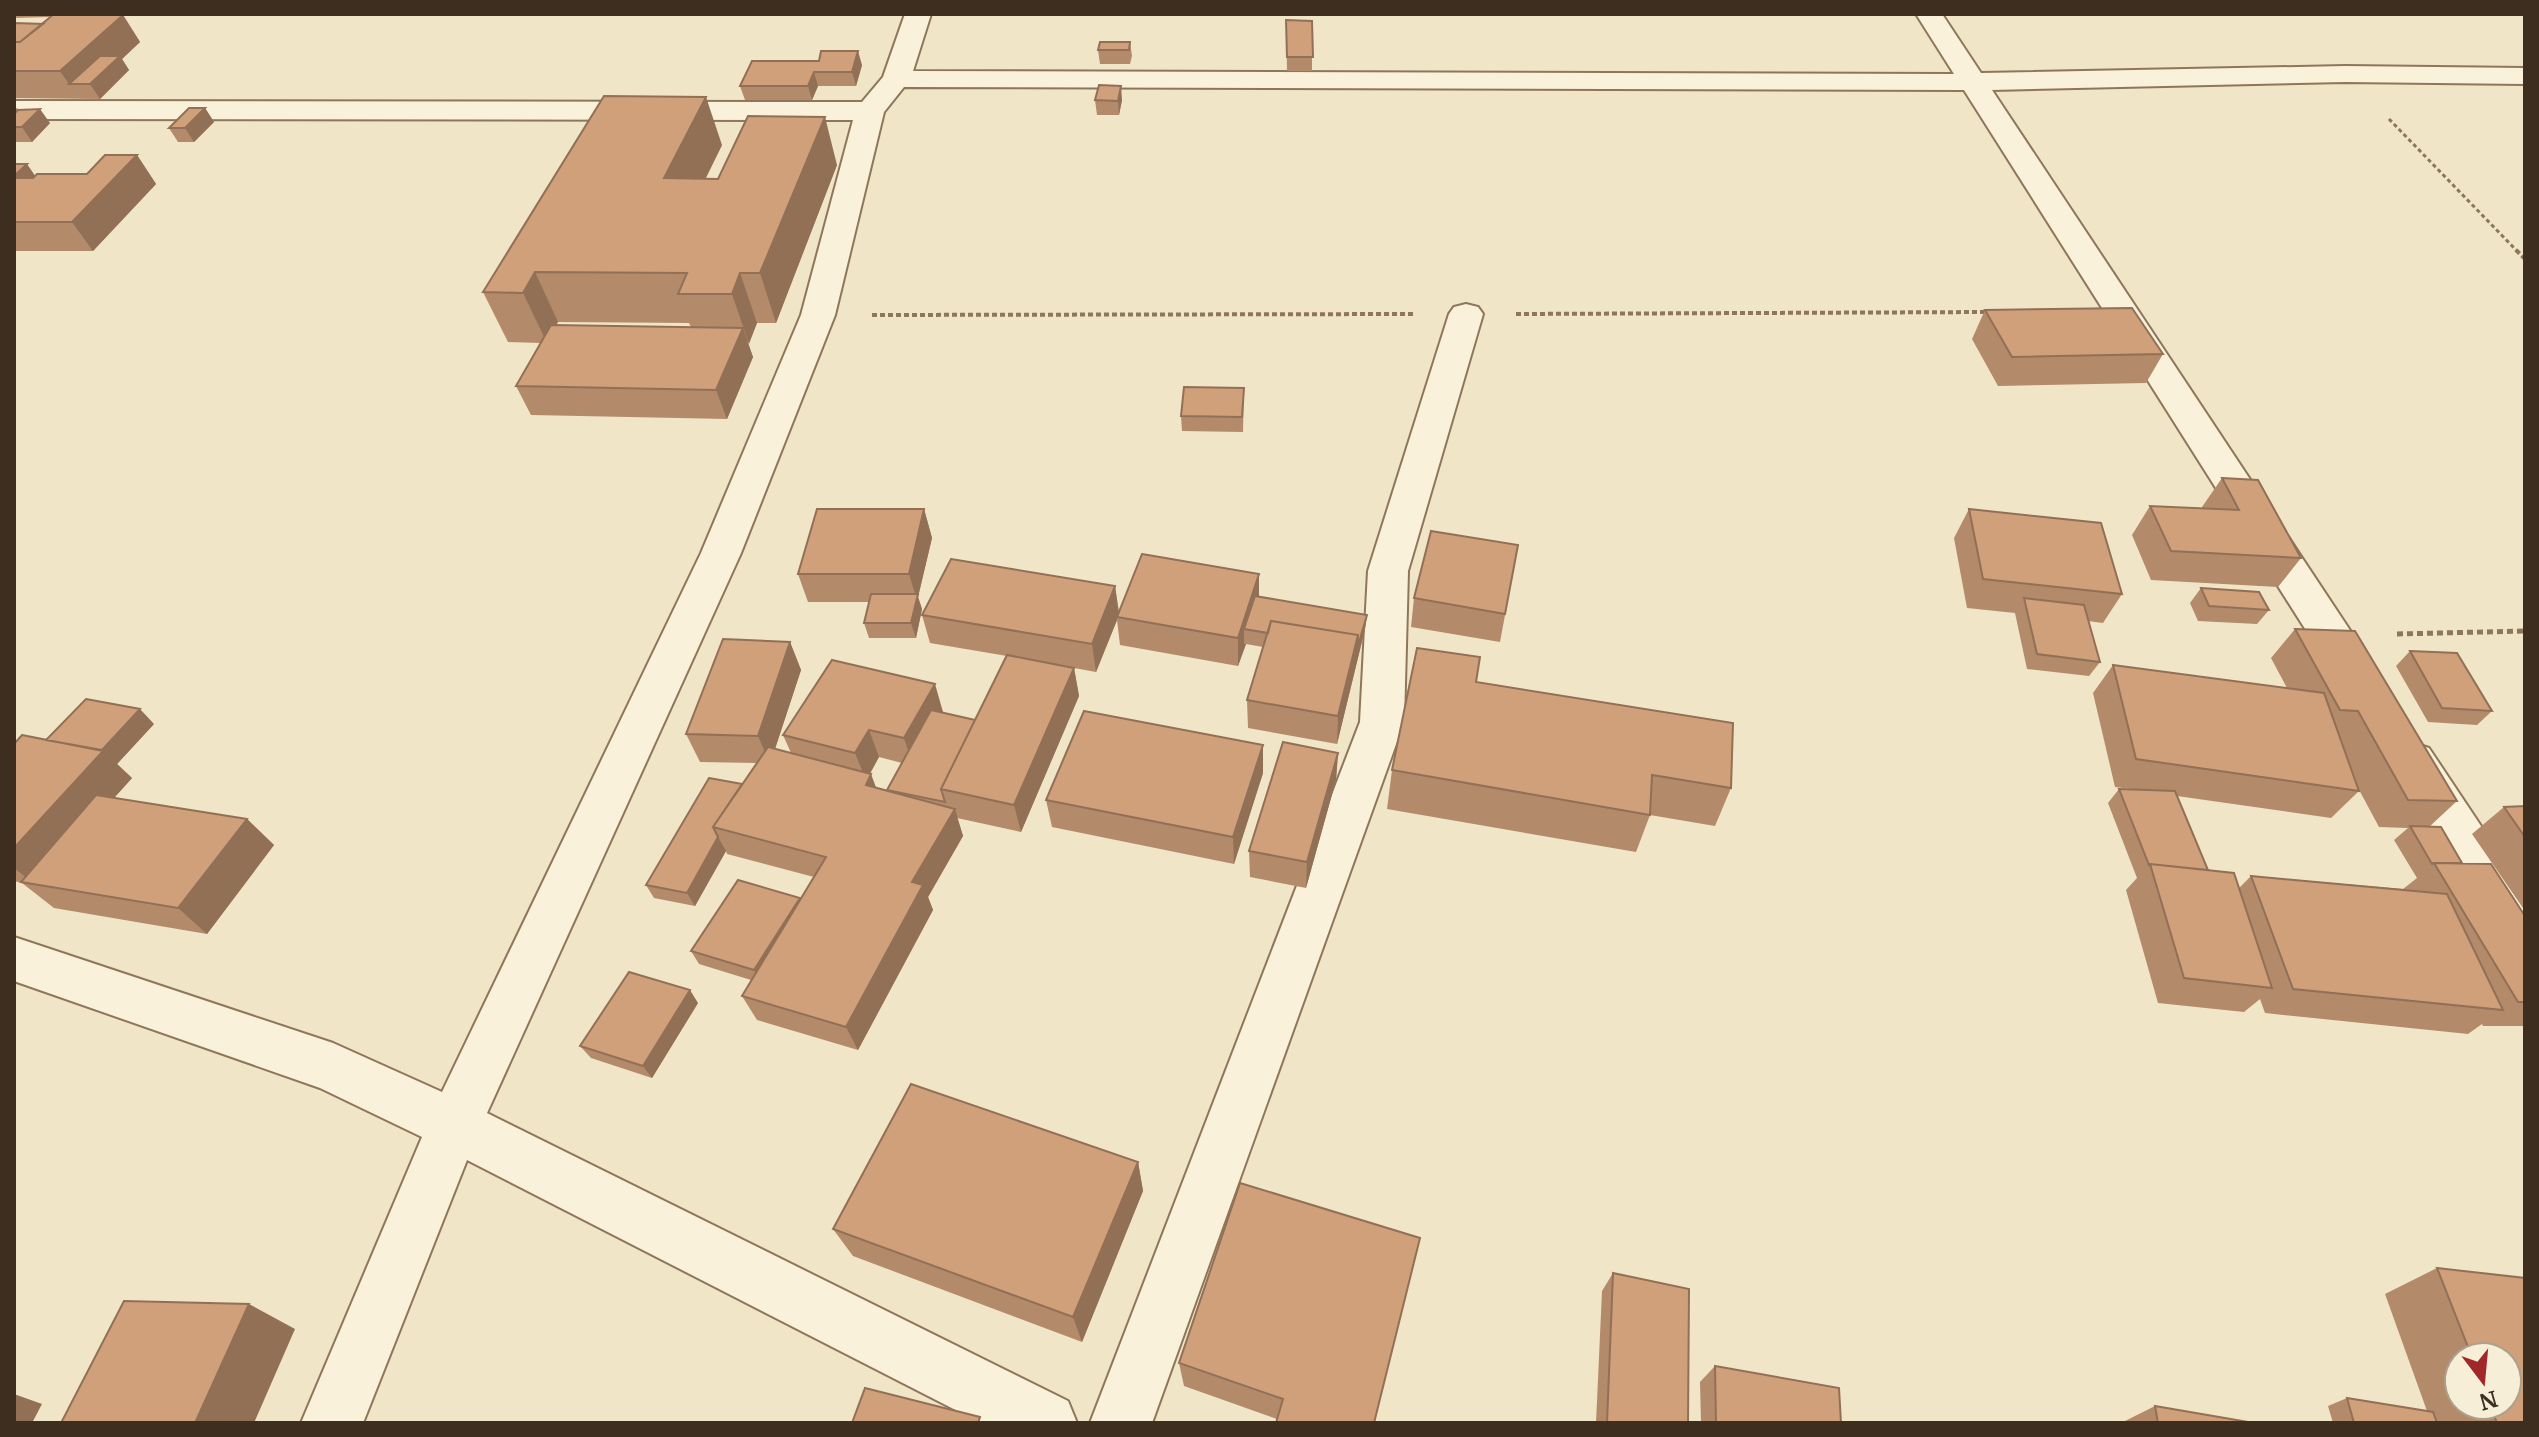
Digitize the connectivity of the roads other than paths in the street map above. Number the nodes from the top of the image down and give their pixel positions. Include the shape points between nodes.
1 (918, 14) edge
2 (1929, 14) edge
3 (2525, 76) edge
4 (896, 79) junction
5 (1972, 82) junction
6 (14, 110) edge
7 (870, 111) junction
8 (1466, 314) dead end
9 (2525, 933) edge
10 (14, 959) edge
11 (454, 1125) junction
12 (332, 1423) edge
13 (1046, 1423) edge
14 (1121, 1423) edge

1 - 4 street
2 - 5 street
3 - 5 street
4 - 5 street
4 - 7 street
5 - 9 street
6 - 7 street
7 - 11 street via 818,315 721,553
8 - 14 street via 1388,571 1382,722
10 - 11 street via 333,1068
11 - 12 street
11 - 13 street

